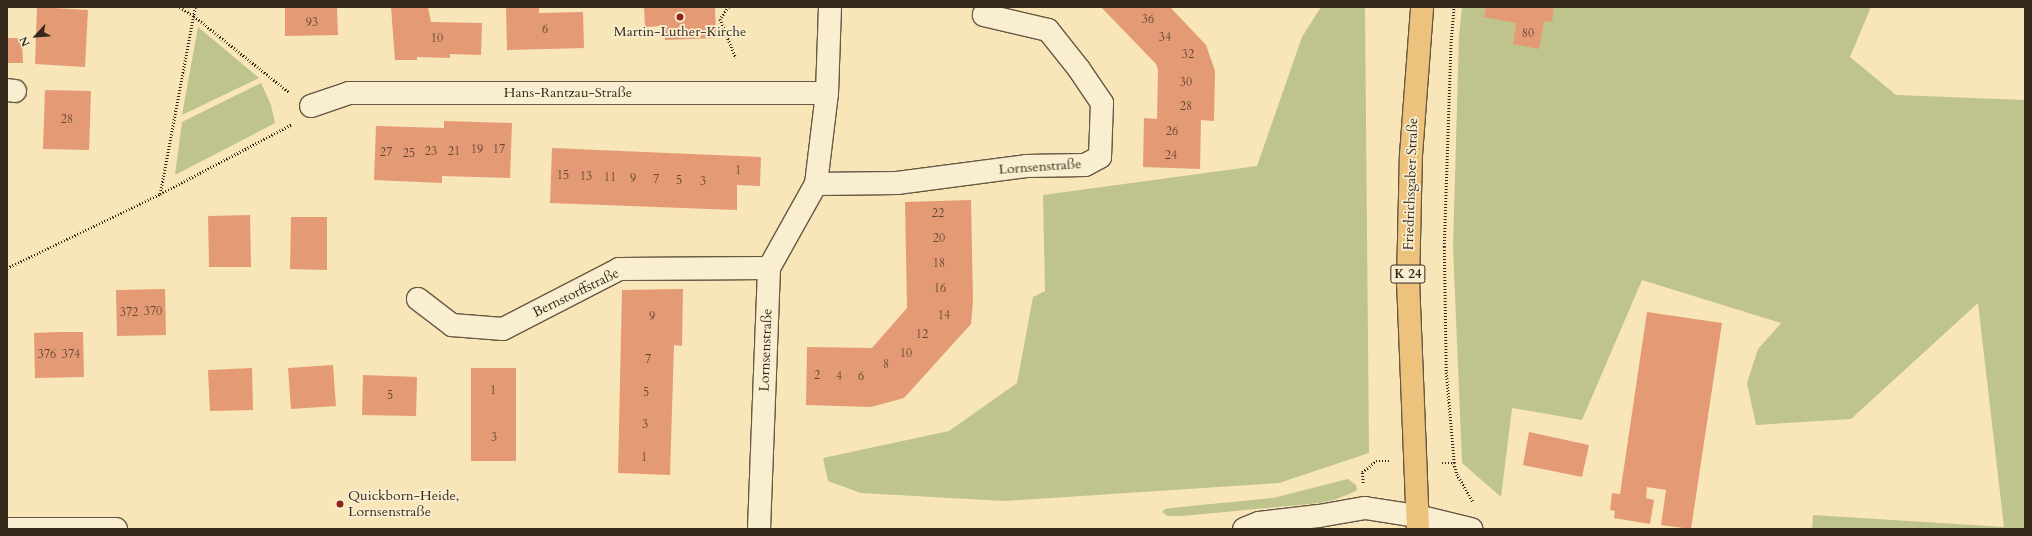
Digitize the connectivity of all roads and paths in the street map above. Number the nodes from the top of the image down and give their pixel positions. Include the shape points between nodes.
1 (180, 7) edge
2 (195, 7) edge
3 (729, 7) edge
4 (830, 7) edge
5 (1422, 7) edge
6 (1454, 7) edge
7 (984, 15) dead end
8 (194, 16) junction
9 (736, 58) dead end
10 (827, 93) junction
11 (311, 106) junction
12 (816, 184) junction
13 (160, 194) junction
14 (7, 268) edge
15 (769, 268) junction
16 (418, 299) dead end
17 (1376, 461) dead end
18 (1415, 462) junction
19 (1454, 463) junction
20 (1476, 508) dead end
21 (1417, 523) edge
22 (7, 529) edge
23 (116, 529) edge
24 (759, 529) edge
25 (1244, 529) edge
26 (1471, 529) edge

1 - 8 path
2 - 8 path
3 - 9 path via 720,19
4 - 10 street, Lornsenstraße
5 - 18 main road, Friedrichsgaber Straße / K 24 via 1411,154 1408,276
6 - 19 path via 1444,247 1446,371
7 - 12 street, Lornsenstraße via 1048,30 1102,103 1100,157 1085,165 1026,166 897,183
8 - 11 path via 287,92
8 - 13 path
10 - 11 street, Hans-Rantzau-Straße via 350,93
10 - 12 street, Lornsenstraße
11 - 13 path via 288,128
12 - 15 street, Lornsenstraße
13 - 14 path
15 - 16 street, Bernstorffstraße via 619,269 503,329 452,325
15 - 24 street, Lornsenstraße
17 - 18 path
18 - 19 path
18 - 21 main road, Friedrichsgaber Straße / K 24
19 - 20 path
21 - 25 street via 1365,508 1258,523
21 - 26 street
22 - 23 street

